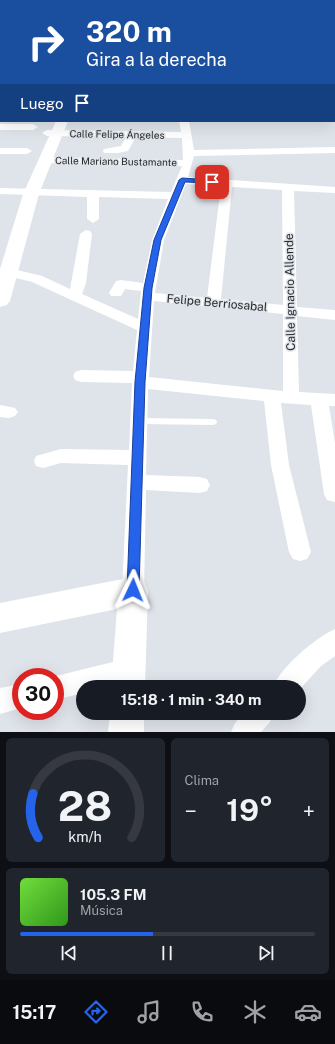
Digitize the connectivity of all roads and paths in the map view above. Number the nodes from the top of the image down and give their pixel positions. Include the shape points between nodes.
1 (184, 122) edge
2 (0, 127) edge
3 (50, 127) edge
4 (132, 134) junction
5 (188, 136) junction
6 (335, 150) edge
7 (27, 151) dead end
8 (108, 151) dead end
9 (1, 154) edge
10 (189, 158) junction
11 (45, 160) junction
12 (182, 180) junction
13 (227, 182) junction
14 (288, 186) junction
15 (335, 190) edge
16 (0, 191) edge
17 (28, 192) junction
18 (93, 193) junction
19 (0, 194) edge
20 (176, 196) junction
21 (93, 219) dead end
22 (86, 234) dead end
23 (0, 249) edge
24 (9, 272) junction
25 (148, 292) junction
26 (116, 293) dead end
27 (75, 295) junction
28 (0, 301) edge
29 (213, 303) junction
30 (291, 310) junction
31 (335, 315) edge
32 (144, 328) junction
33 (81, 376) dead end
34 (140, 380) junction
35 (272, 396) junction
36 (292, 397) junction
37 (327, 400) edge
38 (139, 421) junction
39 (213, 422) dead end
40 (138, 458) junction
41 (42, 460) dead end
42 (138, 482) junction
43 (200, 486) dead end
44 (334, 494) dead end
45 (300, 552) dead end
46 (133, 590) junction
47 (0, 618) edge
48 (335, 641) edge
49 (129, 679) edge
50 (292, 680) edge
51 (64, 687) edge
52 (12, 698) edge
53 (0, 701) edge
54 (127, 720) edge
55 (255, 720) edge
56 (126, 732) edge
57 (244, 732) edge

1 - 5 street
2 - 3 street, Calle Felipe Ángeles
3 - 4 street, Calle Felipe Ángeles
3 - 11 street
3 - 17 street
4 - 5 street, Calle Felipe Ángeles
4 - 8 street via 126,149
5 - 10 street
6 - 10 street, Calle Mariano Bustamante
7 - 9 street
10 - 11 street, Calle Mariano Bustamante
10 - 12 street
11 - 17 street
12 - 13 street
12 - 20 street
13 - 14 street
13 - 29 street
14 - 15 street
14 - 30 street, Calle Ignacio Allende
16 - 17 street
17 - 18 street
17 - 19 street
17 - 23 street
17 - 24 street
18 - 20 street
18 - 21 street
20 - 25 street via 158,240
22 - 27 street
24 - 27 street via 37,279
24 - 28 street
25 - 26 street, Felipe Berriosabal via 121,284
25 - 29 street, Felipe Berriosabal
25 - 32 street
27 - 32 street
29 - 30 street, Felipe Berriosabal
30 - 31 street, Felipe Berriosabal
30 - 36 street, Calle Ignacio Allende
32 - 34 street
33 - 34 street
34 - 35 street
34 - 38 street
35 - 36 street
35 - 45 street via 280,465
36 - 37 street
37 - 44 street
38 - 39 lane
38 - 40 street
40 - 41 street via 61,456
40 - 42 street
42 - 43 street
42 - 46 street
46 - 47 street
46 - 49 street
48 - 50 street via 313,658
49 - 51 street
52 - 53 street
54 - 56 street
55 - 57 street

